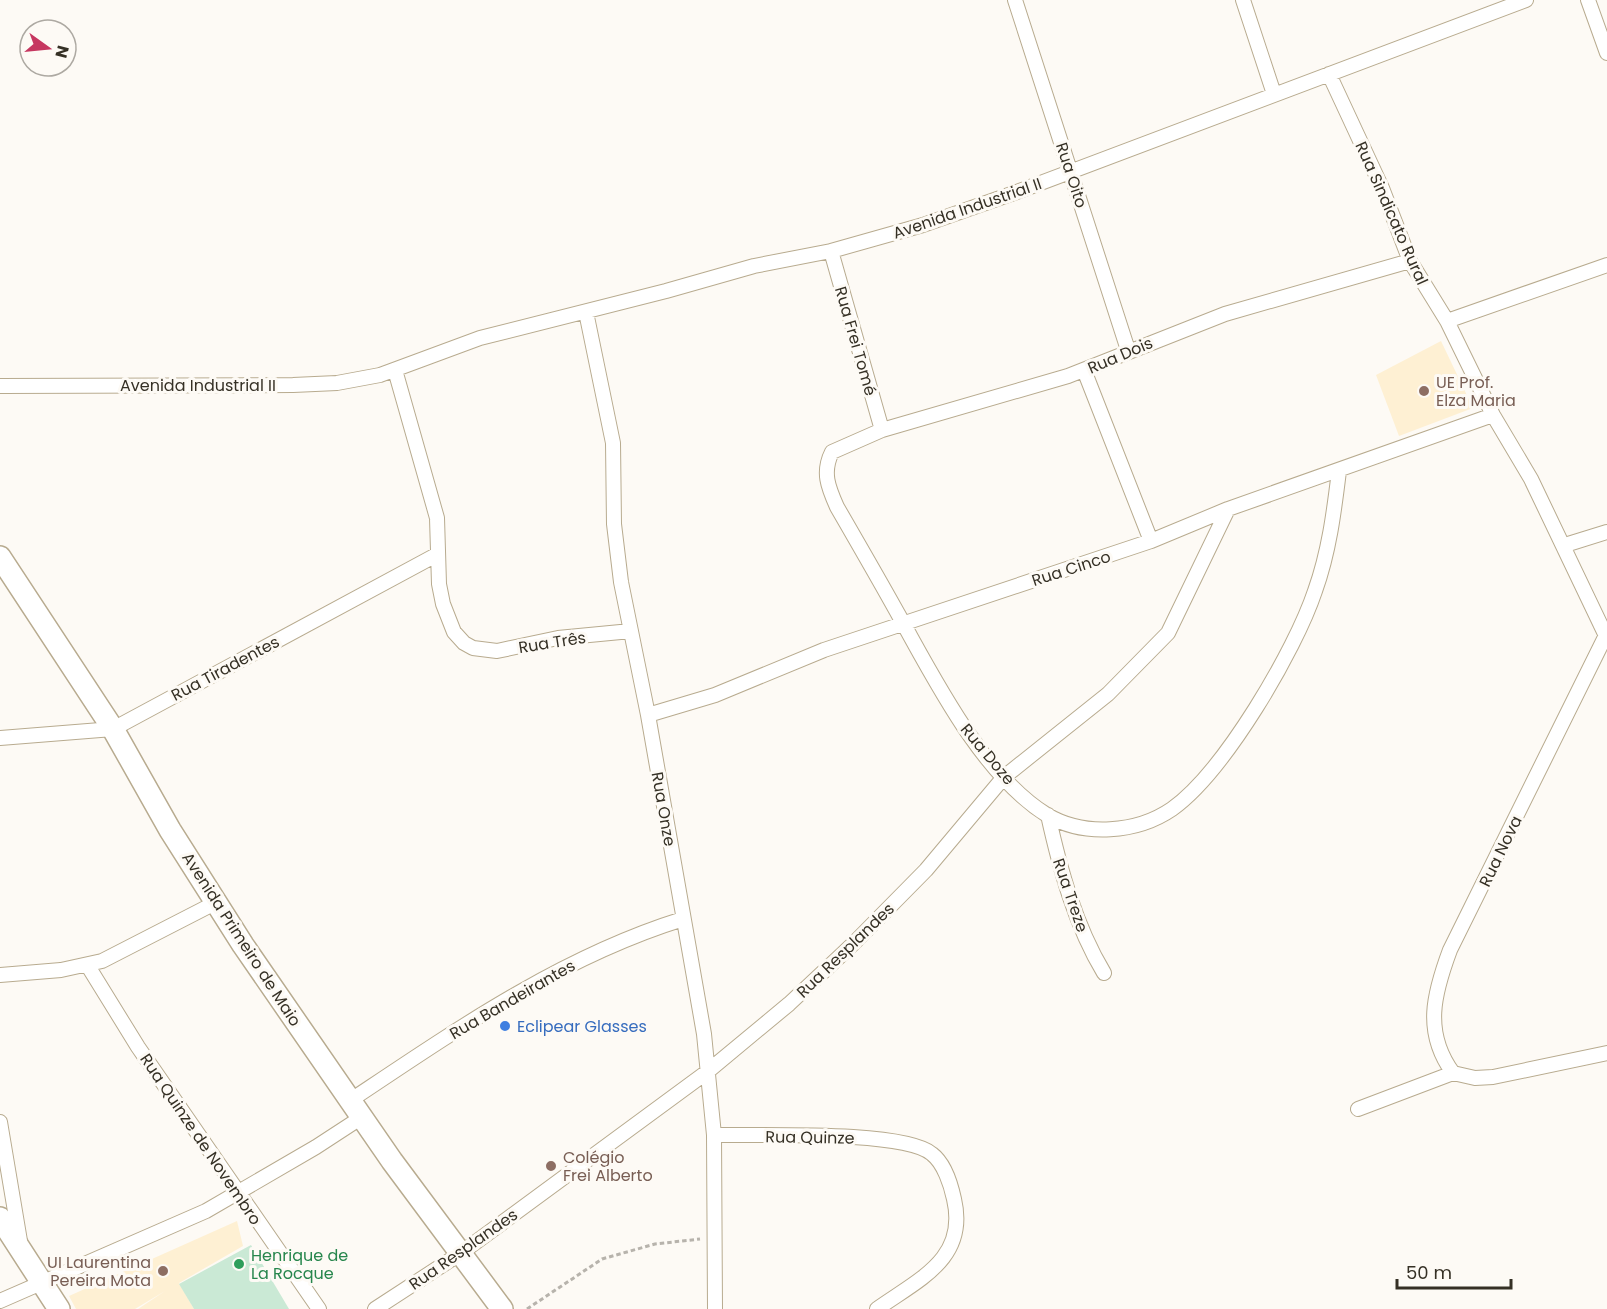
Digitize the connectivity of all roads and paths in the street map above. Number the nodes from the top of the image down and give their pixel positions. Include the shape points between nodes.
1 (1015, 0) edge
2 (1244, 0) edge
3 (1526, 0) edge
4 (1588, 0) edge
5 (1607, 53) edge
6 (1329, 74) junction
7 (1274, 94) junction
8 (1071, 172) junction
9 (831, 251) junction
10 (1410, 261) junction
11 (1607, 265) edge
12 (586, 312) junction
13 (1447, 321) junction
14 (1128, 350) junction
15 (394, 370) junction
16 (1084, 370) junction
17 (0, 386) edge
18 (1493, 415) junction
19 (882, 430) junction
20 (832, 452) joint
21 (1339, 471) junction
22 (1228, 509) junction
23 (1607, 532) edge
24 (1151, 541) junction
25 (1565, 545) junction
26 (438, 554) junction
27 (0, 557) edge
28 (903, 624) junction
29 (631, 631) junction
30 (1606, 636) edge
31 (648, 716) junction
32 (113, 729) junction
33 (0, 738) edge
34 (1004, 777) junction
35 (1048, 815) junction
36 (215, 903) junction
37 (683, 919) junction
38 (88, 966) junction
39 (1104, 973) dead end
40 (0, 975) edge
41 (1607, 1053) edge
42 (707, 1072) junction
43 (1453, 1073) junction
44 (356, 1109) junction
45 (1358, 1109) dead end
46 (0, 1122) edge
47 (714, 1135) junction
48 (238, 1195) junction
49 (0, 1218) edge
50 (714, 1238) junction
51 (461, 1253) junction
52 (24, 1258) junction
53 (44, 1283) junction
54 (0, 1301) edge
55 (58, 1309) edge
56 (319, 1309) edge
57 (375, 1309) edge
58 (502, 1309) edge
59 (527, 1309) edge
60 (715, 1309) edge
61 (877, 1309) edge

1 - 8 street, Rua Oito
2 - 7 street
3 - 6 street, Avenida Industrial II
4 - 5 street
6 - 7 street, Avenida Industrial II
6 - 10 street, Rua Sindicato Rural via 1382,188
7 - 8 street, Avenida Industrial II
8 - 9 street, Avenida Industrial II via 970,209
8 - 14 street, Rua Oito
9 - 12 street, Avenida Industrial II via 744,268
9 - 19 street, Rua Frei Tomé
10 - 13 street, Rua Sindicato Rural
10 - 14 street, Rua Dois via 1225,314
11 - 13 street
12 - 15 street, Avenida Industrial II via 480,338
12 - 29 street, Rua Onze via 613,443 614,524
13 - 18 street, Rua Sindicato Rural
14 - 16 street, Rua Dois
15 - 17 street, Avenida Industrial II via 362,380 326,384
15 - 26 street via 436,518
16 - 19 street, Rua Dois
16 - 24 street
18 - 21 street, Rua Cinco
18 - 25 street, Rua Sindicato Rural
19 - 20 street, Rua Dois
20 - 28 street, Rua Doze via 826,464 829,490
21 - 22 street, Rua Cinco
21 - 35 street, Rua Doze via 1328,545 1303,622 1257,704 1204,777 1157,818 1120,828 1076,826
22 - 24 street, Rua Cinco
22 - 34 street, Rua Resplandes via 1168,633 1108,694
23 - 25 street
24 - 28 street, Rua Cinco
25 - 30 street, Rua Sindicato Rural
26 - 29 street, Rua Três via 439,584 449,621 464,643 473,648 497,651
26 - 32 street, Rua Tiradentes
27 - 32 main road, Avenida Primeiro de Maio
28 - 31 street, Rua Cinco
28 - 34 street, Rua Doze via 962,723
29 - 31 street, Rua Onze
30 - 43 street, Rua Nova via 1450,950 1434,1005 1434,1024
31 - 37 street, Rua Onze
32 - 33 street, Rua Tiradentes
32 - 36 main road, Avenida Primeiro de Maio
34 - 35 street, Rua Doze
34 - 42 street, Rua Resplandes via 901,897 789,1004
35 - 39 street, Rua Treze via 1070,899
36 - 38 street
36 - 44 main road, Avenida Primeiro de Maio
37 - 42 street, Rua Onze
37 - 44 street, Rua Bandeirantes via 640,932 536,982 441,1040
38 - 40 street
38 - 48 street, Rua Quinze de Novembro
41 - 43 street via 1493,1077
42 - 47 street, Rua Onze
42 - 51 street, Rua Resplandes
43 - 45 street
44 - 48 street, Rua Bandeirantes
44 - 51 main road, Avenida Primeiro de Maio
46 - 52 street
47 - 50 street, Rua Onze
47 - 61 street, Rua Quinze via 813,1136 906,1143 933,1154 951,1187 955,1241 933,1269
48 - 53 street, Rua Bandeirantes
48 - 56 street, Rua Quinze de Novembro
49 - 52 main road
50 - 59 path via 655,1244 602,1259
50 - 60 street, Rua Onze
51 - 57 street, Rua Resplandes
51 - 58 main road, Avenida Primeiro de Maio
52 - 53 main road
53 - 54 street, Rua Bandeirantes
53 - 55 main road

